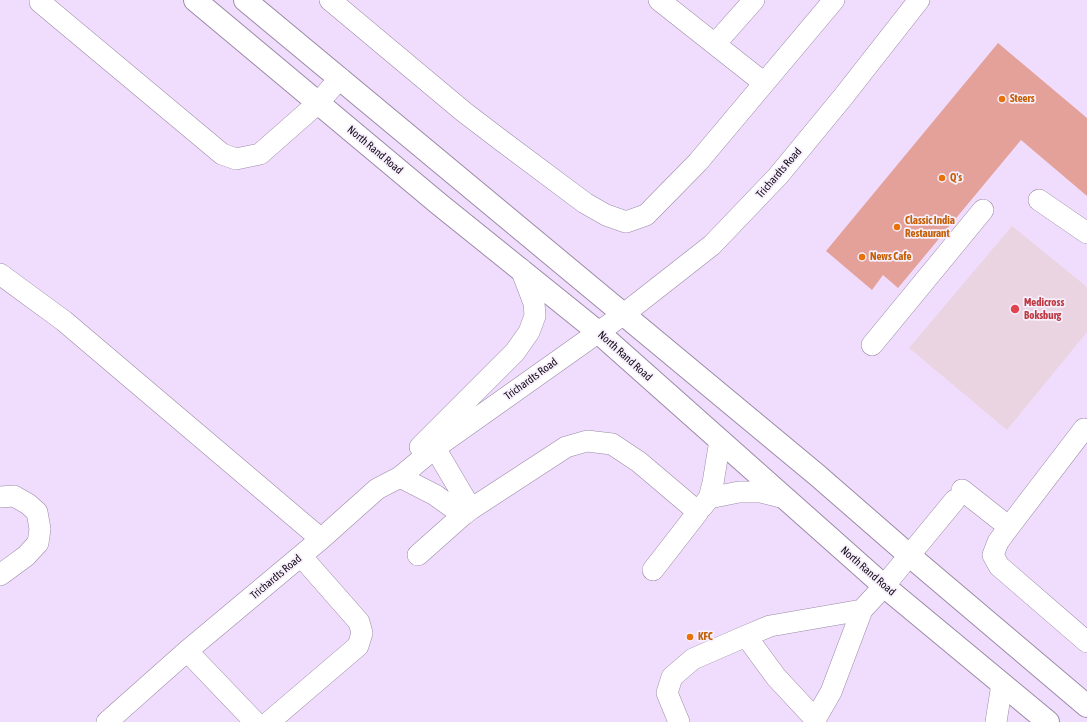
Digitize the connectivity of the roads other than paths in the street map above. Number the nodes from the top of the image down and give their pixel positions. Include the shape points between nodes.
1 (40, 0) edge
2 (195, 0) edge
3 (245, 0) edge
4 (330, 0) edge
5 (659, 0) edge
6 (754, 0) edge
7 (834, 0) edge
8 (919, 0) edge
9 (715, 44) junction
10 (340, 78) junction
11 (764, 83) junction
12 (318, 103) junction
13 (1039, 200) dead end
14 (984, 210) dead end
15 (1087, 232) edge
16 (521, 269) junction
17 (0, 274) edge
18 (624, 314) junction
19 (598, 332) junction
20 (872, 344) dead end
21 (1084, 429) dead end
22 (720, 440) junction
23 (435, 448) junction
24 (400, 477) junction
25 (377, 489) junction
26 (0, 498) edge
27 (785, 498) junction
28 (703, 505) junction
29 (467, 512) junction
30 (1009, 527) junction
31 (321, 540) junction
32 (418, 555) dead end
33 (301, 556) junction
34 (910, 556) junction
35 (653, 570) dead end
36 (0, 575) edge
37 (884, 586) junction
38 (862, 610) junction
39 (746, 636) junction
40 (1087, 642) edge
41 (187, 651) junction
42 (1002, 684) junction
43 (1087, 706) edge
44 (815, 721) edge
45 (107, 722) edge
46 (255, 722) edge
47 (269, 722) edge
48 (679, 722) edge
49 (996, 722) edge
50 (1048, 722) edge

1 - 12 street via 222,154 236,160 260,154
2 - 12 main road, North Rand Road
3 - 10 main road
4 - 11 street via 502,141 585,203 606,215 626,222 646,215 698,162
5 - 9 street
6 - 9 street
7 - 11 street
8 - 18 street, Trichardts Road via 778,176 712,245
9 - 11 street
10 - 12 street
10 - 18 main road
12 - 16 main road, North Rand Road
13 - 15 street
14 - 20 street
16 - 19 main road, North Rand Road
16 - 25 street via 534,303 534,316 516,352
17 - 31 street via 64,321
18 - 19 street, Trichardts Road
18 - 34 main road
19 - 22 main road, North Rand Road
19 - 23 street, Trichardts Road
21 - 30 street
22 - 27 main road, North Rand Road
22 - 28 street via 713,483
23 - 24 street, Trichardts Road
23 - 29 street
24 - 25 street, Trichardts Road
24 - 29 street
25 - 31 street, Trichardts Road
26 - 36 street via 14,496 28,504 37,512 40,529 38,543 26,556
27 - 28 street via 761,492 739,492
27 - 37 main road, North Rand Road
28 - 29 street via 612,444 587,441 566,447
28 - 35 street
29 - 32 street
30 - 34 street via 959,495
30 - 40 street via 998,542 993,555 999,566
31 - 33 street, Trichardts Road
33 - 41 street, Trichardts Road
33 - 47 street via 359,622 362,633 358,646
34 - 37 street
34 - 43 main road
37 - 38 street
37 - 42 main road, North Rand Road
38 - 39 street via 770,626
38 - 44 street via 831,692
39 - 44 street via 776,677
39 - 48 street via 693,659 672,677 667,693
41 - 45 street, Trichardts Road
41 - 46 street
42 - 49 street
42 - 50 main road, North Rand Road

